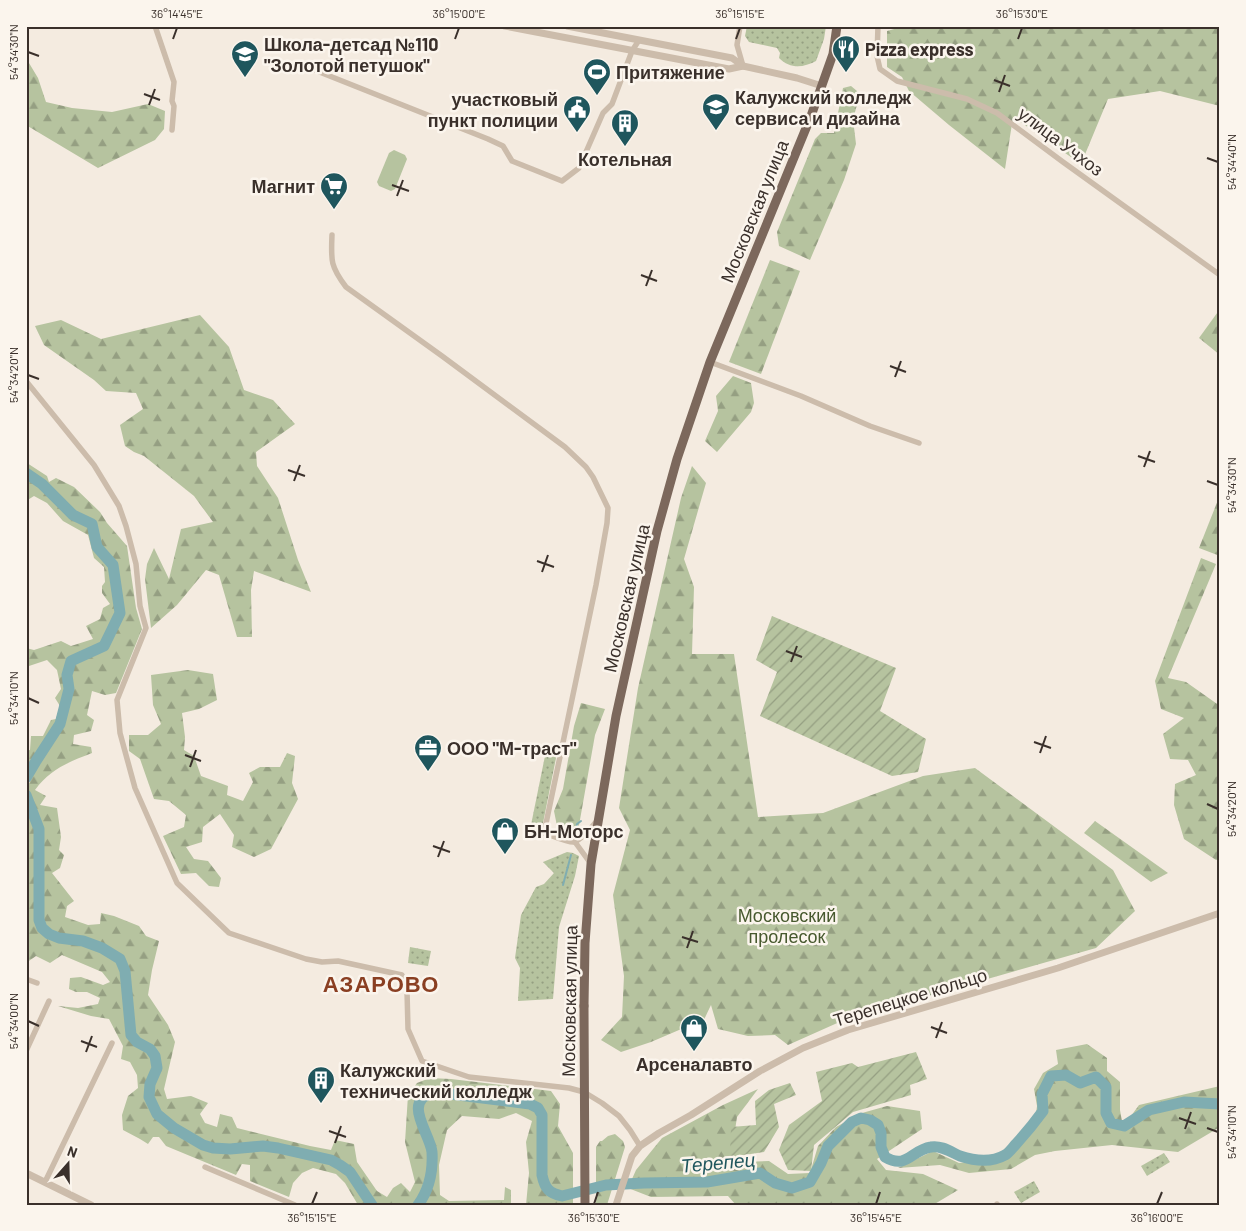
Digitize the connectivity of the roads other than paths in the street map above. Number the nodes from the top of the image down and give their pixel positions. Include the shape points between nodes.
1 (155, 26) edge
2 (505, 26) edge
3 (567, 26) edge
4 (740, 26) edge
5 (837, 26) edge
6 (878, 26) edge
7 (639, 40) junction
8 (632, 51) junction
9 (743, 66) junction
10 (312, 69) dead end
11 (822, 86) junction
12 (172, 130) dead end
13 (332, 235) dead end
14 (1220, 275) edge
15 (710, 362) junction
16 (26, 381) edge
17 (919, 443) dead end
18 (598, 820) junction
19 (575, 842) junction
20 (591, 864) junction
21 (1220, 913) edge
22 (26, 979) edge
23 (37, 983) dead end
24 (49, 1001) dead end
25 (29, 1039) edge
26 (112, 1043) dead end
27 (26, 1051) edge
28 (640, 1146) junction
29 (205, 1167) dead end
30 (26, 1173) edge
31 (45, 1182) junction
32 (91, 1205) edge
33 (294, 1205) edge
34 (585, 1205) edge
35 (616, 1205) edge

1 - 12 street via 174,82
2 - 8 street
3 - 7 street
4 - 9 street via 737,45
5 - 11 main road, Московская улица via 833,54
6 - 14 street, улица Учхоз via 880,69 897,80 967,99 997,113
7 - 8 street
7 - 9 street via 732,58
8 - 9 street via 729,69
8 - 10 street via 612,104 603,113 579,168 562,181 512,161 504,146
9 - 11 street
11 - 15 main road, Московская улица
13 - 19 street via 332,265 346,286 565,447 586,466 608,508 596,585 544,833
15 - 17 street
15 - 18 main road, Московская улица via 657,531 616,716
16 - 28 street via 94,465 119,506 126,526 136,564 140,606 146,628 117,700 120,733 135,788 177,883 229,933 306,959 338,961 402,975 407,991 408,1029 422,1061 469,1077 584,1092 619,1116
18 - 19 street
18 - 20 main road, Московская улица
19 - 20 street
20 - 34 main road, Московская улица, bridge via 585,943
21 - 28 street, Терепецкое кольцо via 1058,968 848,1030 802,1048
22 - 23 street
24 - 25 street
25 - 27 street
26 - 31 street
28 - 35 street, Терепецкое кольцо via 632,1156
29 - 33 street
30 - 31 street
31 - 32 street

